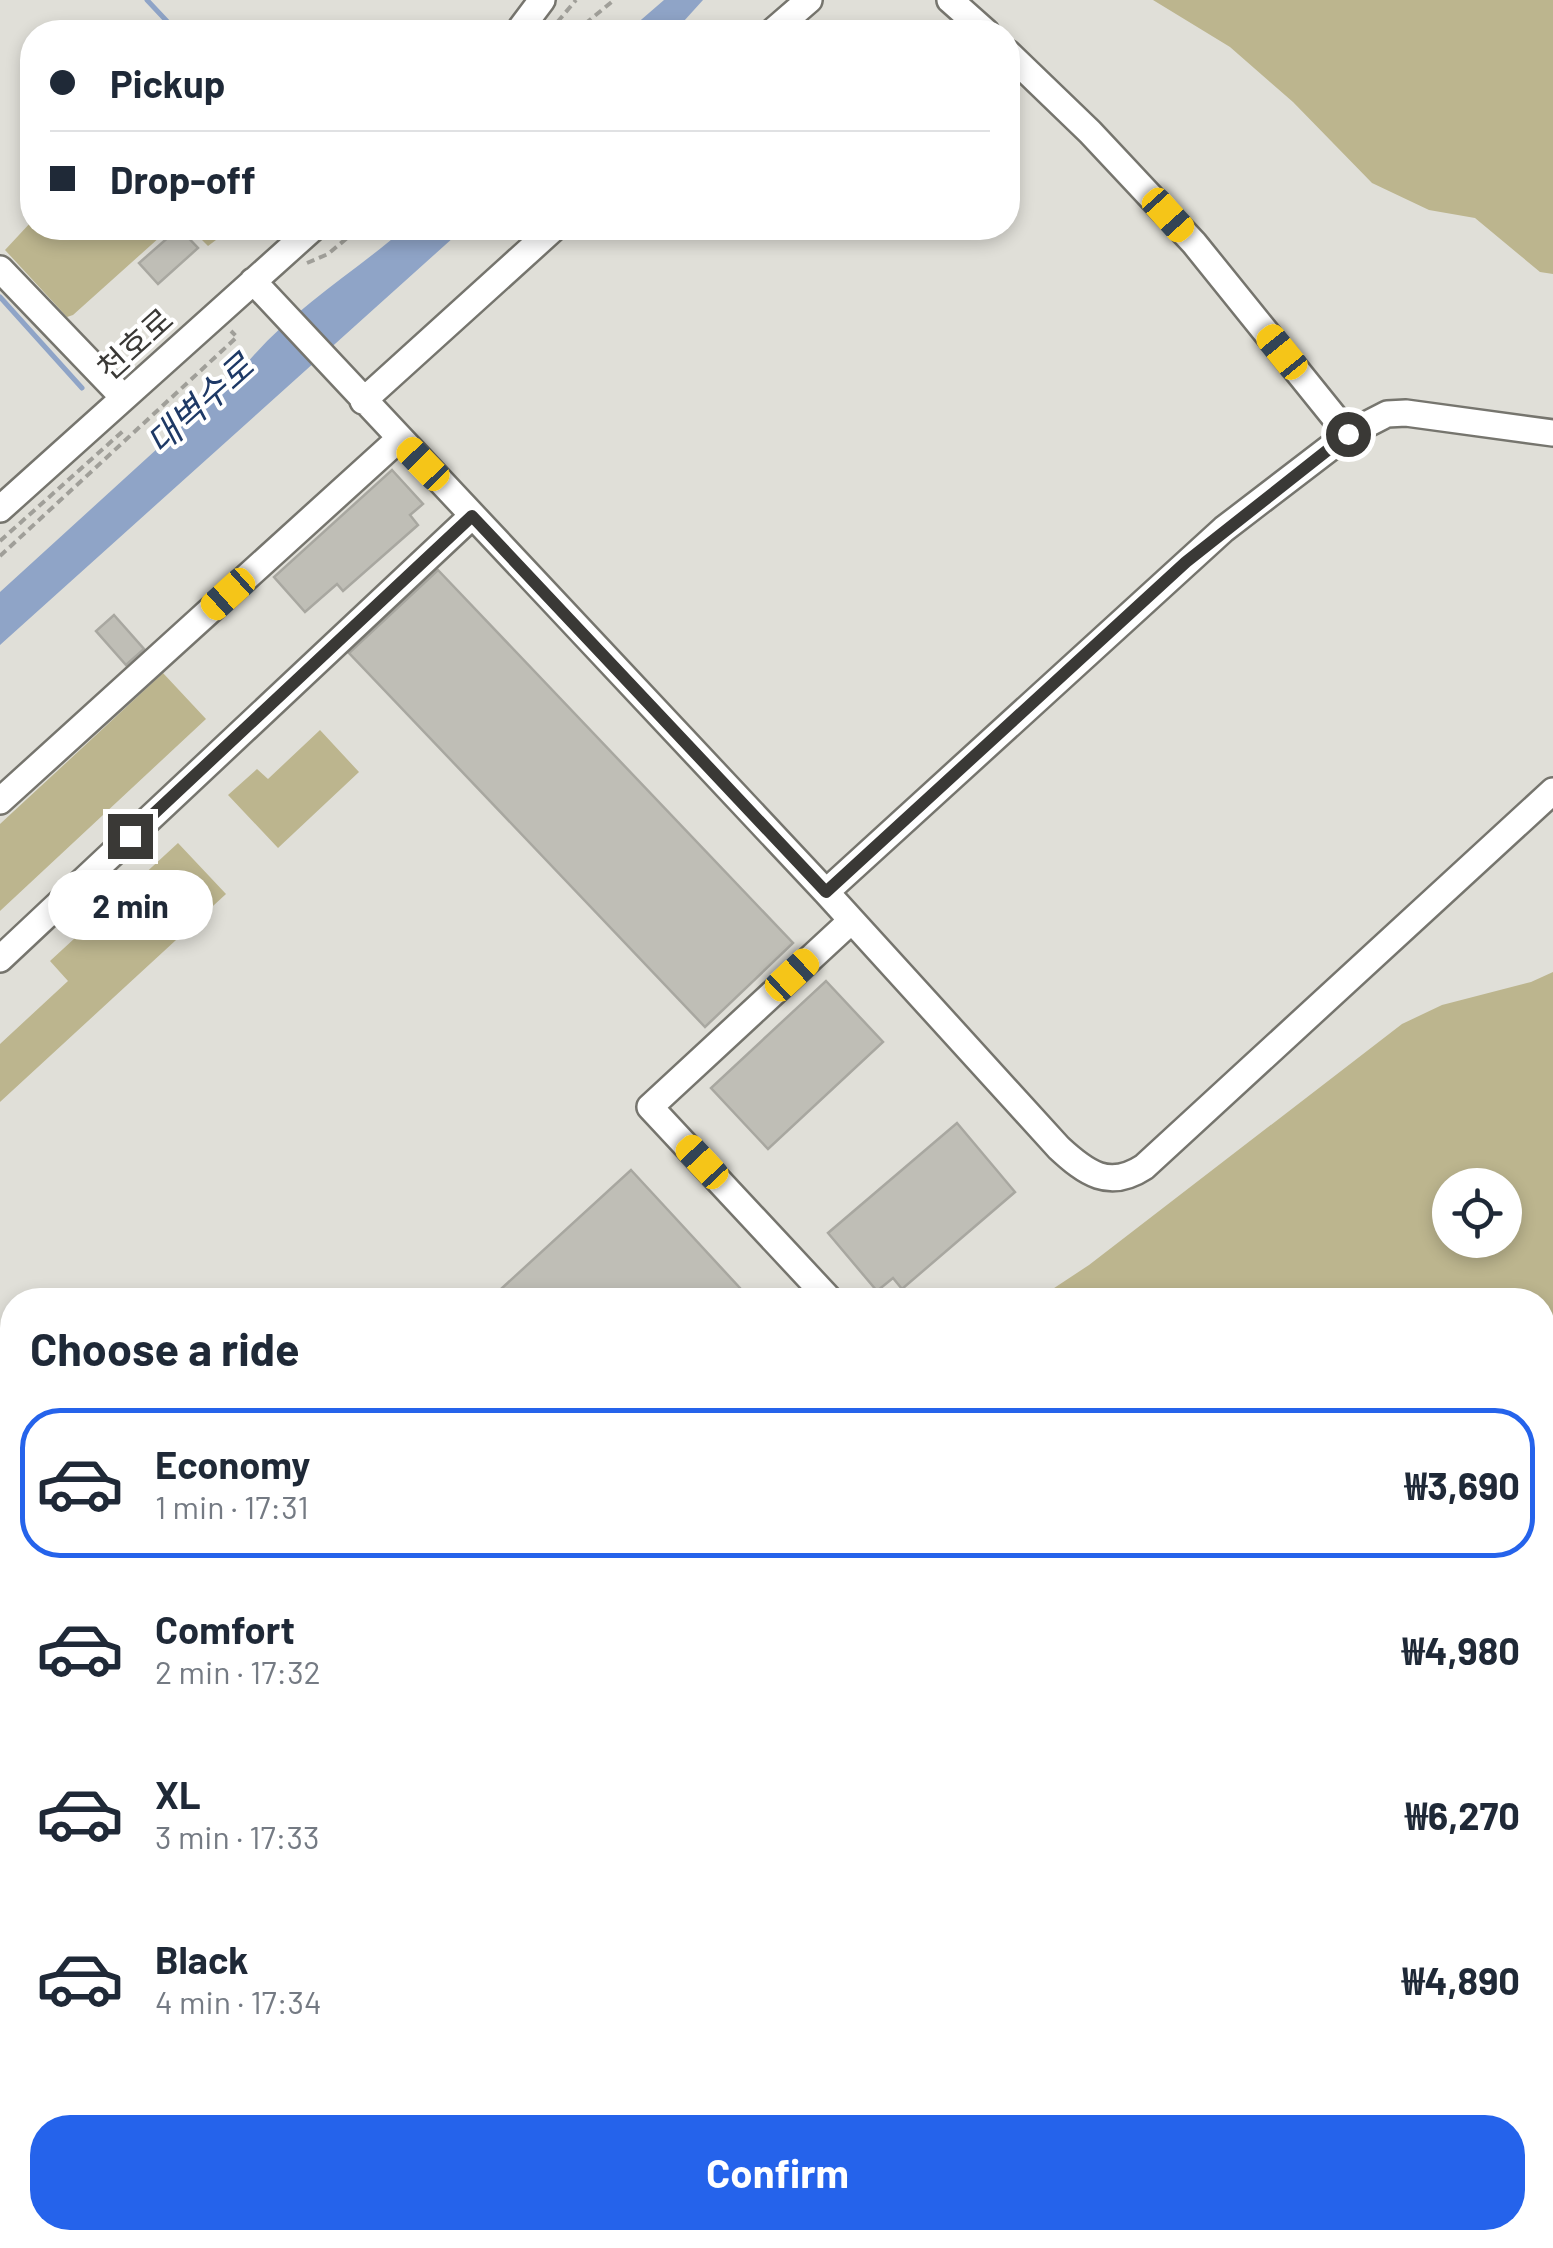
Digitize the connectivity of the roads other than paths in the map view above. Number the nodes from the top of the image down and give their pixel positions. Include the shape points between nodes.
1 (809, 0) edge
2 (950, 0) edge
3 (786, 20) edge
4 (972, 20) edge
5 (1020, 65) edge
6 (299, 240) edge
7 (541, 240) edge
8 (0, 268) edge
9 (253, 281) junction
10 (122, 396) junction
11 (363, 401) junction
12 (1553, 433) edge
13 (1348, 434) junction
14 (398, 439) junction
15 (0, 509) edge
16 (472, 516) junction
17 (1553, 791) edge
18 (0, 801) edge
19 (826, 892) junction
20 (851, 921) junction
21 (0, 959) edge
22 (819, 1288) edge

1 - 3 street
2 - 4 street
5 - 13 street via 1194,244
6 - 9 street, 천호로
7 - 11 street
8 - 10 street
9 - 10 street, 천호로
9 - 11 street
10 - 15 street, 천호로
11 - 14 street
12 - 13 street via 1406,412
13 - 19 street via 1198,551
14 - 16 street
14 - 18 street
16 - 19 street
16 - 21 street
17 - 20 street via 1167,1148 1118,1179 1089,1172 1059,1148
19 - 20 street
20 - 22 street via 650,1107

